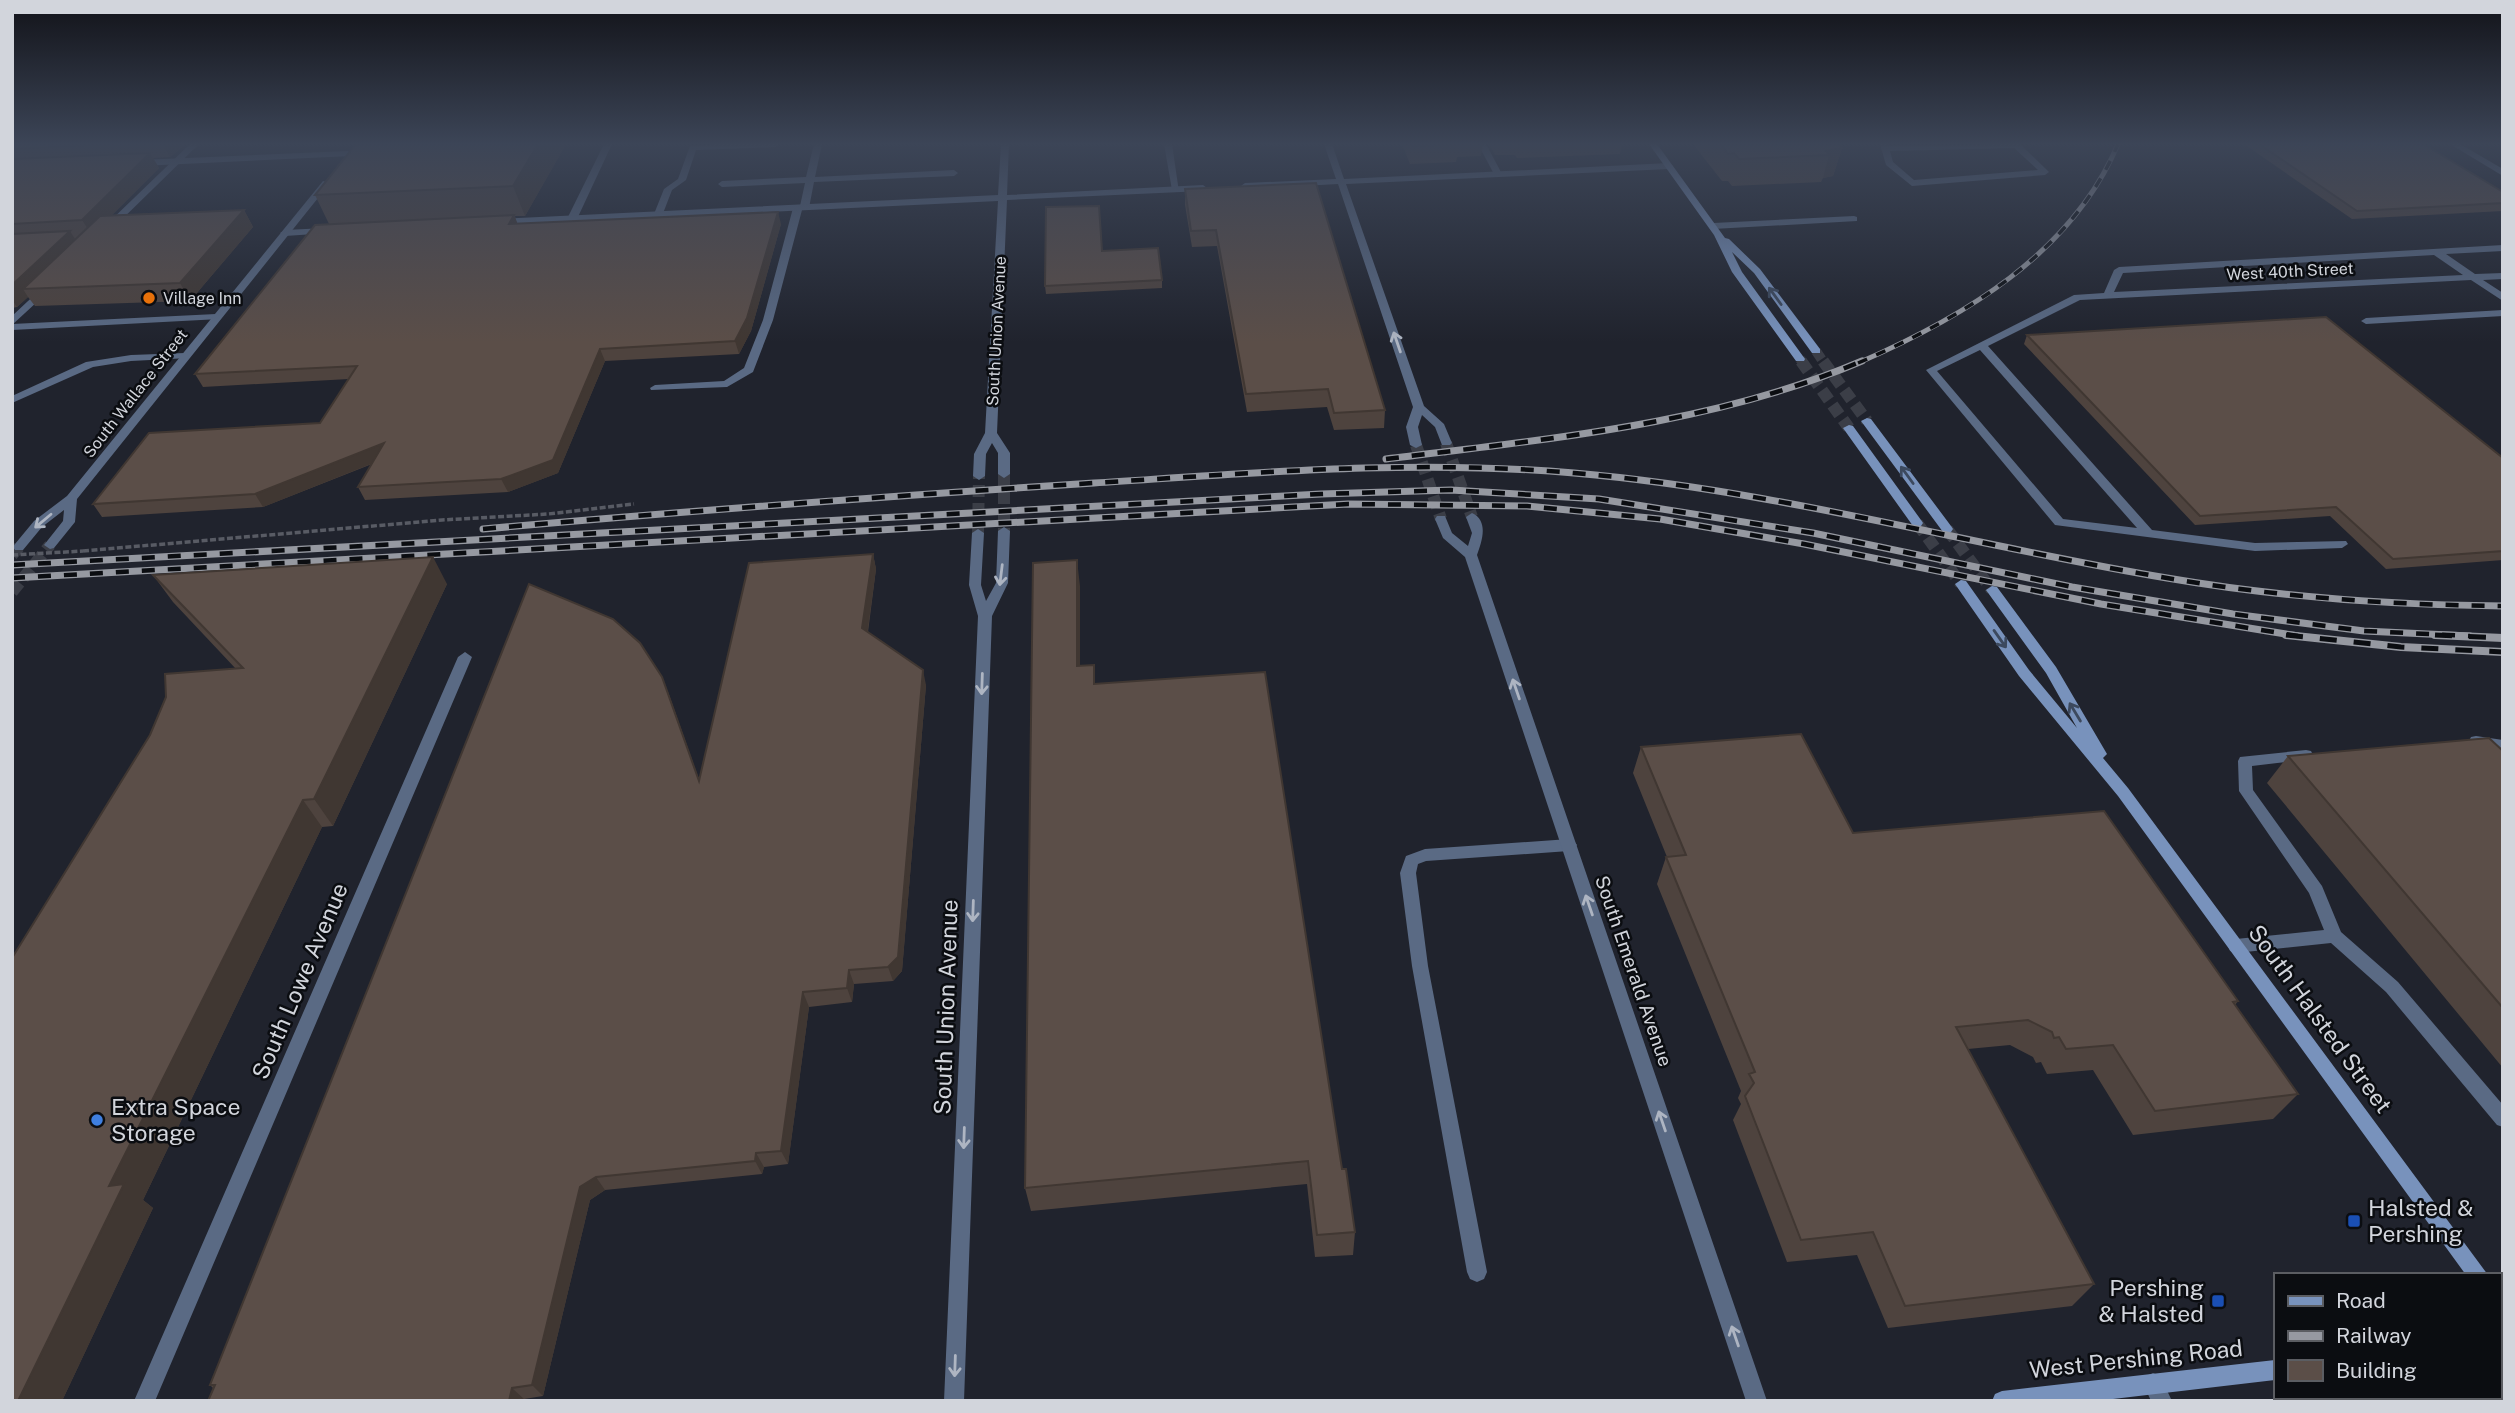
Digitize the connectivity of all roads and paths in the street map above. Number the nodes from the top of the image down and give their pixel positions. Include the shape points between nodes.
1 (127, 210) edge
2 (304, 210) edge
3 (576, 210) edge
4 (661, 210) edge
5 (762, 210) edge
6 (800, 210) edge
7 (1002, 210) edge
8 (1350, 210) edge
9 (1701, 210) edge
10 (659, 215) junction
11 (572, 219) junction
12 (1854, 219) dead end
13 (488, 223) edge
14 (335, 230) edge
15 (1716, 231) junction
16 (105, 232) edge
17 (285, 233) junction
18 (2503, 248) edge
19 (2436, 252) junction
20 (2503, 276) edge
21 (2473, 278) junction
22 (56, 280) edge
23 (2108, 296) junction
24 (2503, 298) edge
25 (2503, 313) edge
26 (216, 317) junction
27 (2366, 321) dead end
28 (12, 325) edge
29 (1982, 345) junction
30 (1816, 351) tunnel mouth
31 (185, 356) junction
32 (1800, 359) tunnel mouth
33 (655, 388) dead end
34 (12, 400) edge
35 (1419, 407) junction
36 (1867, 421) tunnel mouth
37 (1849, 428) tunnel mouth
38 (991, 433) junction
39 (1446, 443) tunnel mouth
40 (1416, 445) tunnel mouth
41 (1004, 474) tunnel mouth
42 (979, 476) tunnel mouth
43 (71, 499) junction
44 (634, 504) dead end
45 (1472, 517) tunnel mouth
46 (1441, 519) tunnel mouth
47 (1917, 523) tunnel mouth
48 (1947, 529) tunnel mouth
49 (1004, 531) tunnel mouth
50 (978, 533) tunnel mouth
51 (2148, 533) junction
52 (2342, 544) dead end
53 (50, 545) tunnel mouth
54 (15, 551) edge
55 (1471, 555) junction
56 (1961, 584) tunnel mouth
57 (1992, 590) tunnel mouth
58 (985, 615) junction
59 (465, 657) dead end
60 (2454, 741) edge
61 (2503, 745) edge
62 (2329, 753) edge
63 (2123, 792) junction
64 (1569, 845) junction
65 (2334, 936) junction
66 (2236, 946) junction
67 (2503, 1119) edge
68 (1476, 1272) dead end
69 (2476, 1273) edge
70 (2274, 1370) edge
71 (2157, 1392) edge
72 (145, 1401) edge
73 (954, 1401) edge
74 (1757, 1401) edge
75 (2002, 1401) edge

1 - 16 street
2 - 17 street, South Wallace Street
3 - 11 street
4 - 10 street
5 - 10 street
6 - 33 street via 749,370 727,384
7 - 38 street, South Union Avenue
35 -> 8 street
9 - 15 main road
10 - 11 street
11 - 13 street
12 - 15 street
14 - 17 street
30 -> 15 main road via 1757,271
15 - 32 main road via 1737,272
17 - 26 street, South Wallace Street
18 - 19 street
19 - 21 street
19 - 23 street via 2119,270
20 - 21 street, West 40th Street
21 - 23 street, West 40th Street
21 - 24 street
22 - 28 street
23 - 29 street, West 40th Street via 2078,297
25 - 27 street
26 - 28 street
26 - 31 street, South Wallace Street
29 - 51 street
29 - 51 street via 1931,370 2059,522
31 - 34 street via 90,365
31 - 43 street, South Wallace Street
35 - 39 street via 1440,426
35 - 40 street via 1412,427
48 -> 36 main road
37 - 47 main road
38 - 41 street, South Union Avenue via 1004,453
38 - 42 street, South Union Avenue via 980,454
43 - 53 street, South Wallace Street via 69,522
43 -> 54 street, South Wallace Street via 38,524
44 - 54 path, bridge via 83,551
45 - 55 street, South Emerald Avenue via 1478,533
46 - 55 street, South Emerald Avenue via 1447,535
49 -> 58 street, South Union Avenue via 1002,583
50 - 58 street, South Union Avenue via 975,584
51 - 52 street via 2255,547
64 -> 55 street, South Emerald Avenue
56 -> 63 main road, South Halsted Street via 2024,673
63 -> 57 main road, South Halsted Street via 2051,670
58 -> 73 street, South Union Avenue
59 - 72 street, South Lowe Avenue
60 - 61 street
62 - 65 street via 2245,761 2246,792 2316,890
63 - 66 main road, South Halsted Street
64 - 68 street via 1425,855 1410,860 1420,966
74 -> 64 street, South Emerald Avenue
65 - 66 street
65 - 67 street via 2392,987
66 - 69 main road, South Halsted Street
70 - 71 main road, West Pershing Road
71 - 75 main road, West Pershing Road

